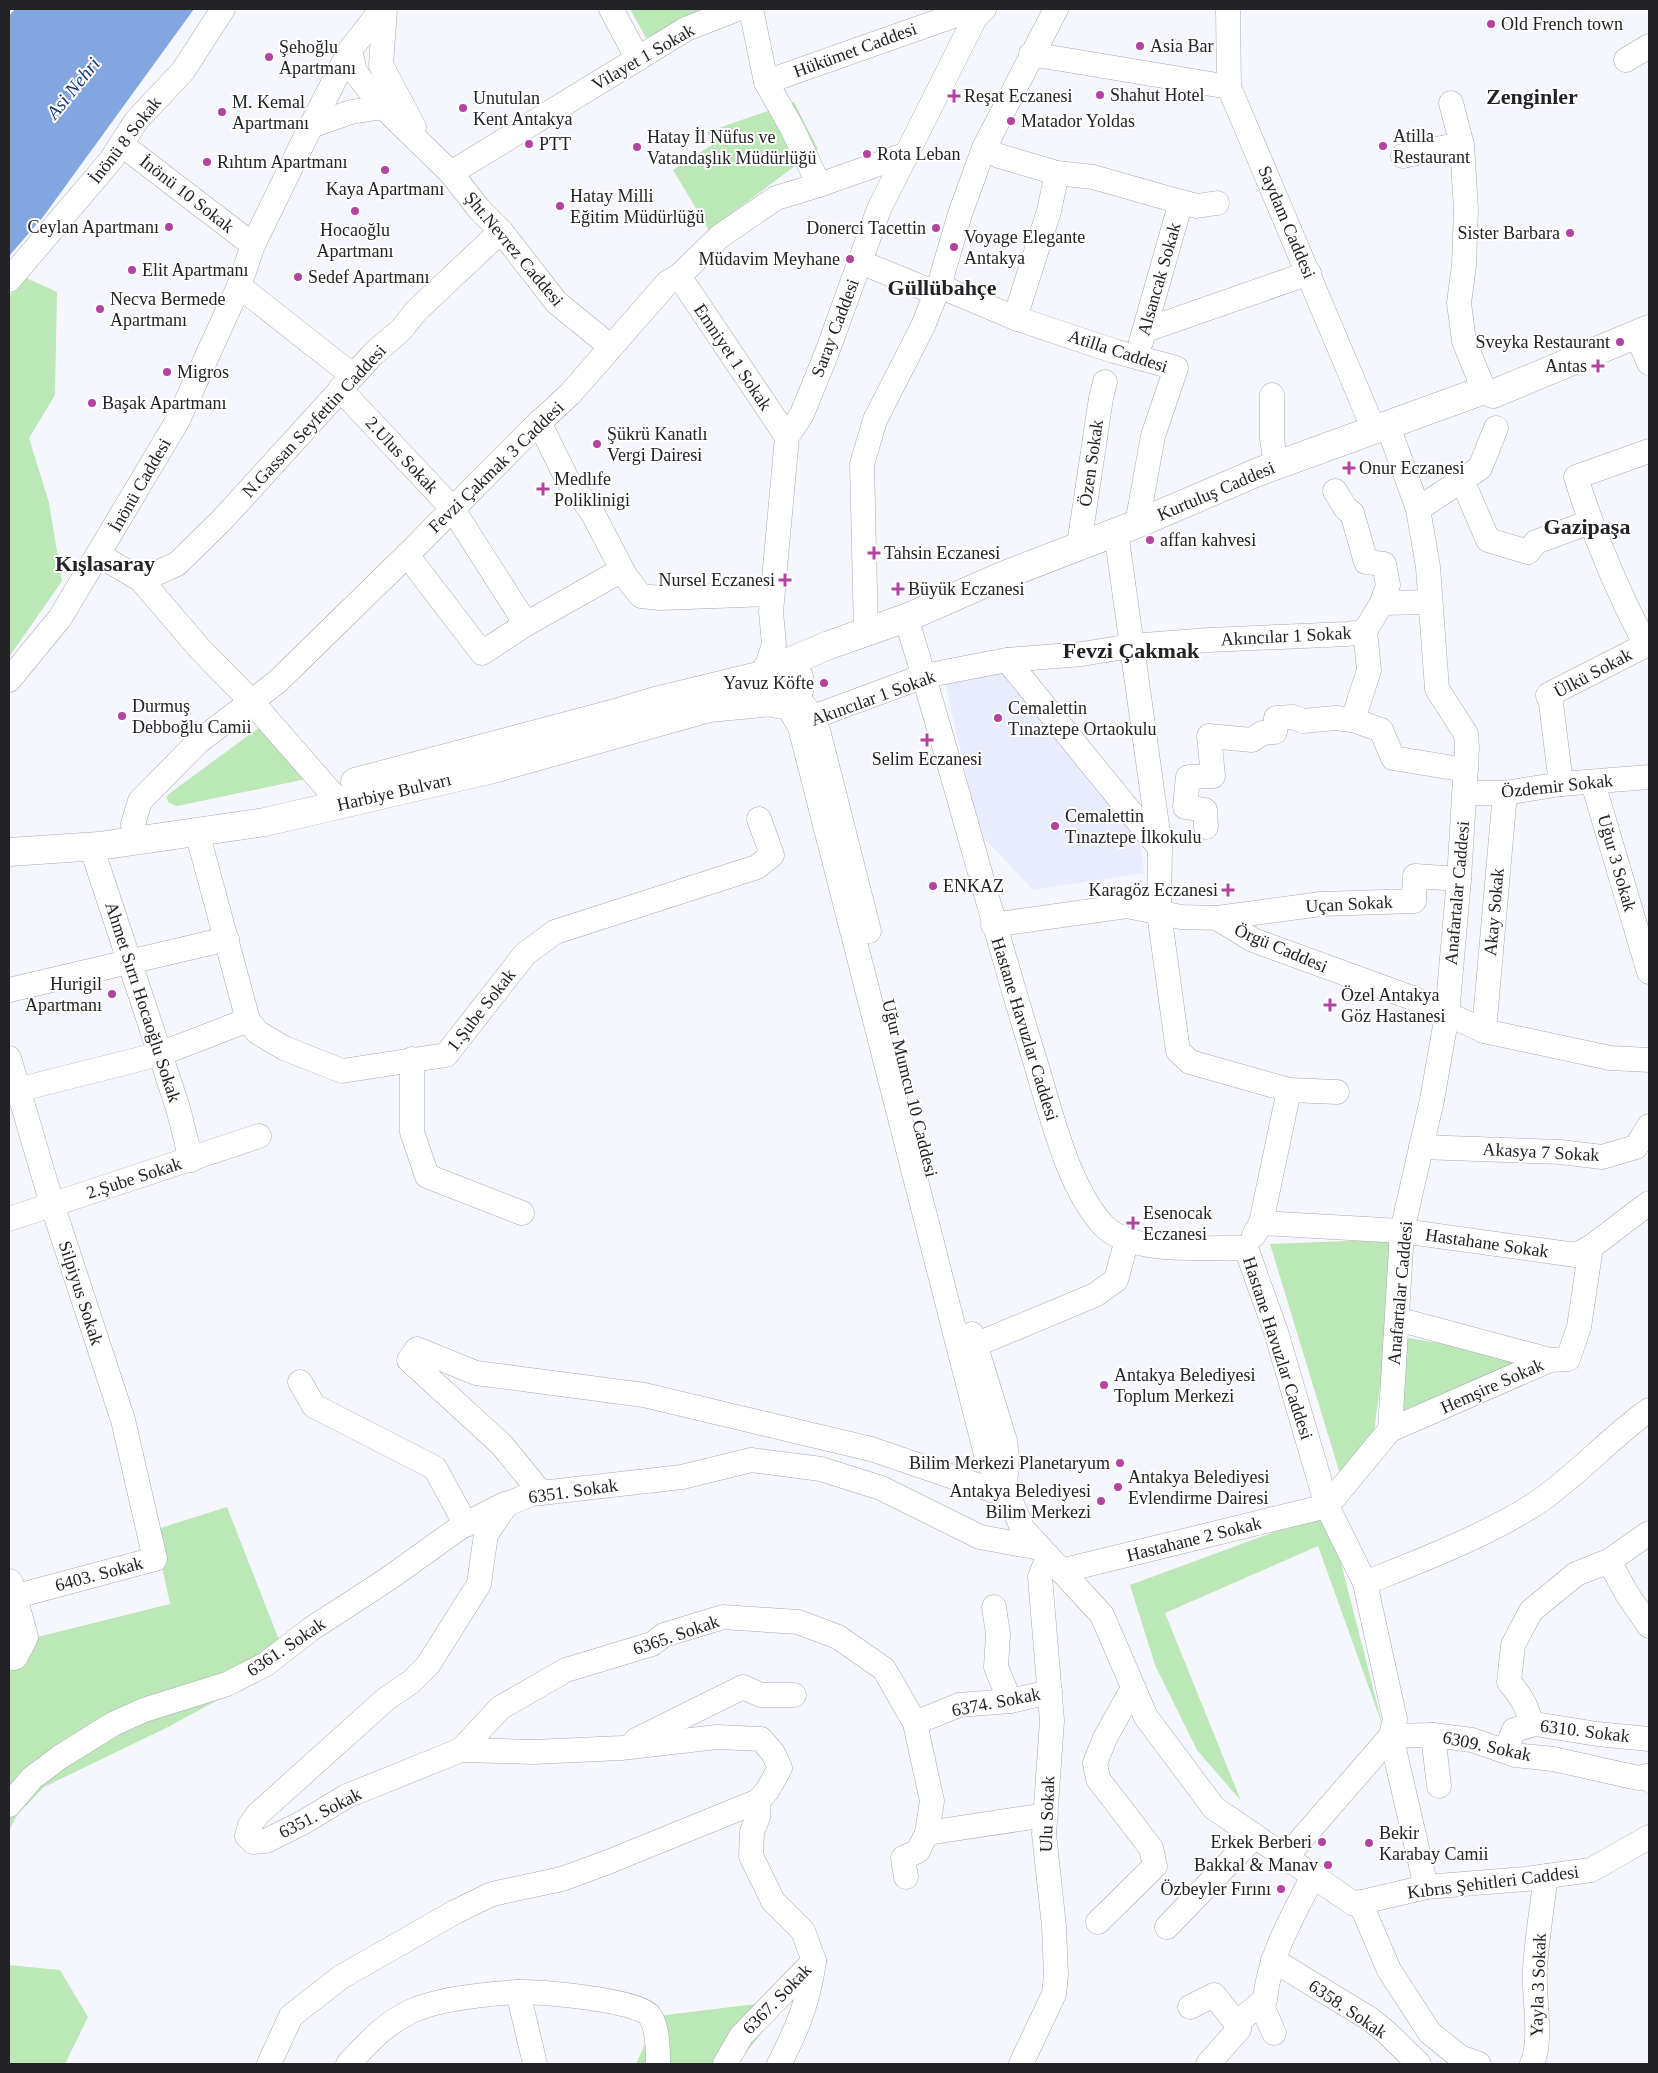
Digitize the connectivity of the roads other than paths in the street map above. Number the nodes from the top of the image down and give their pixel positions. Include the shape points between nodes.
1 (223, 9) edge
2 (384, 9) edge
3 (611, 9) edge
4 (736, 9) edge
5 (751, 9) edge
6 (973, 9) edge
7 (984, 9) edge
8 (1056, 9) edge
9 (1228, 9) edge
10 (1649, 46) edge
11 (350, 50) junction
12 (1031, 54) junction
13 (638, 58) junction
14 (1626, 60) dead end
15 (381, 65) junction
16 (766, 82) junction
17 (1229, 87) junction
18 (1451, 103) dead end
19 (383, 107) junction
20 (311, 126) junction
21 (121, 144) junction
22 (423, 144) junction
23 (1460, 144) junction
24 (984, 148) junction
25 (907, 154) junction
26 (1403, 156) dead end
27 (451, 173) junction
28 (1057, 173) junction
29 (819, 185) junction
30 (1181, 202) junction
31 (1217, 203) dead end
32 (501, 231) junction
33 (253, 245) junction
34 (860, 262) junction
35 (1309, 273) junction
36 (15, 274) edge
37 (679, 276) junction
38 (239, 286) junction
39 (938, 290) junction
40 (1015, 318) junction
41 (1146, 330) dead end
42 (1643, 332) edge
43 (611, 347) junction
44 (1137, 355) junction
45 (1649, 363) edge
46 (346, 382) junction
47 (1105, 382) dead end
48 (1484, 390) junction
49 (1272, 395) dead end
50 (539, 422) junction
51 (1381, 428) junction
52 (1496, 428) dead end
53 (788, 437) junction
54 (1649, 451) edge
55 (1276, 465) junction
56 (1462, 480) junction
57 (1334, 491) dead end
58 (452, 508) junction
59 (1418, 509) junction
60 (1590, 522) junction
61 (1126, 528) junction
62 (1079, 545) junction
63 (99, 555) junction
64 (407, 555) junction
65 (622, 570) junction
66 (141, 580) junction
67 (772, 594) junction
68 (1430, 602) junction
69 (1382, 603) junction
70 (906, 618) junction
71 (526, 624) junction
72 (1365, 631) junction
73 (866, 632) junction
74 (1131, 646) junction
75 (1007, 660) junction
76 (771, 669) junction
77 (924, 676) junction
78 (9, 680) edge
79 (785, 700) junction
80 (251, 701) junction
81 (1353, 720) junction
82 (807, 722) junction
83 (1466, 770) junction
84 (1649, 776) edge
85 (1593, 783) junction
86 (1561, 784) junction
87 (1464, 793) junction
88 (1505, 793) junction
89 (335, 796) junction
90 (759, 819) dead end
91 (1206, 827) dead end
92 (135, 832) junction
93 (197, 832) junction
94 (9, 838) edge
95 (90, 846) junction
96 (1160, 848) junction
97 (9, 852) edge
98 (1459, 879) junction
99 (1159, 913) junction
100 (1641, 917) edge
101 (1217, 918) junction
102 (993, 925) junction
103 (227, 939) junction
104 (130, 964) junction
105 (1649, 972) edge
106 (9, 990) edge
107 (1447, 1015) junction
108 (248, 1020) junction
109 (1484, 1031) junction
110 (160, 1054) junction
111 (9, 1058) edge
112 (412, 1060) junction
113 (1649, 1060) edge
114 (14, 1090) edge
115 (1289, 1090) junction
116 (1337, 1092) dead end
117 (1649, 1126) edge
118 (259, 1136) dead end
119 (1421, 1147) junction
120 (191, 1160) junction
121 (1649, 1202) edge
122 (52, 1204) junction
123 (522, 1213) dead end
124 (9, 1219) edge
125 (1262, 1223) junction
126 (1402, 1231) junction
127 (1127, 1240) junction
128 (1591, 1247) junction
129 (1246, 1248) junction
130 (1397, 1319) junction
131 (967, 1346) junction
132 (1550, 1360) junction
133 (300, 1382) dead end
134 (1649, 1410) edge
135 (1390, 1430) junction
136 (1007, 1491) junction
137 (541, 1493) junction
138 (507, 1504) junction
139 (1327, 1506) junction
140 (466, 1525) junction
141 (147, 1529) joint
142 (1649, 1533) edge
143 (1050, 1559) junction
144 (1609, 1561) junction
145 (1365, 1583) junction
146 (11, 1590) edge
147 (994, 1607) dead end
148 (1649, 1626) edge
149 (14, 1656) dead end
150 (1133, 1688) junction
151 (1050, 1692) junction
152 (794, 1695) dead end
153 (1010, 1701) junction
154 (915, 1723) junction
155 (1531, 1725) junction
156 (1433, 1735) junction
157 (1391, 1736) junction
158 (1649, 1739) edge
159 (621, 1748) junction
160 (461, 1750) junction
161 (1505, 1751) junction
162 (1649, 1773) edge
163 (1439, 1786) dead end
164 (758, 1801) junction
165 (9, 1805) edge
166 (1046, 1815) junction
167 (927, 1833) junction
168 (1254, 1836) junction
169 (1649, 1837) edge
170 (1286, 1857) junction
171 (1314, 1876) junction
172 (1546, 1876) junction
173 (906, 1877) dead end
174 (1426, 1887) junction
175 (1360, 1902) junction
176 (1098, 1922) dead end
177 (1166, 1927) dead end
178 (1273, 1960) junction
179 (814, 1961) junction
180 (518, 1992) junction
181 (1260, 2004) junction
182 (1190, 2007) dead end
183 (1236, 2023) junction
184 (1274, 2033) dead end
185 (269, 2064) edge
186 (348, 2064) edge
187 (534, 2064) edge
188 (658, 2064) edge
189 (725, 2064) edge
190 (779, 2064) edge
191 (1020, 2064) edge
192 (1208, 2064) edge
193 (1419, 2064) edge
194 (1479, 2064) edge
195 (1532, 2064) edge

1 - 21 street, İnönü 8 Sokak via 183,70 136,121
2 - 11 street, İnönü Caddesi
2 - 15 street
3 - 13 street
4 - 13 street, Vilayet 1 Sokak via 686,29
5 - 16 street
6 - 16 street, Hükümet Caddesi
7 - 25 street, Saray Caddesi via 975,18
8 - 12 street
9 - 17 street, Saydam Caddesi
10 - 14 street
11 - 15 street
11 - 19 street, Şht.Nevrez Caddesi via 355,72
11 - 20 street, İnönü Caddesi
12 - 17 street
12 - 24 street
13 - 27 street, Vilayet 1 Sokak
15 - 22 street, Şht.Nevrez Caddesi
16 - 29 street
17 - 35 street, Saydam Caddesi
18 - 23 street
19 - 20 street via 351,112
19 - 22 street, Şht.Nevrez Caddesi
20 - 33 street, İnönü Caddesi
21 - 33 street, İnönü 10 Sokak
21 - 36 street, İnönü 8 Sokak
22 - 27 street, Şht.Nevrez Caddesi
23 - 26 street
23 - 48 street via 1466,210 1459,304 1464,341
24 - 28 street via 999,156
24 - 39 street
25 - 29 street, Fevzi Çakmak 3 Caddesi
25 - 34 street, Saray Caddesi via 878,209
27 - 32 street, Şht.Nevrez Caddesi
28 - 30 street via 1093,178
28 - 40 street via 1049,211
29 - 37 street, Fevzi Çakmak 3 Caddesi via 776,198 718,237
30 - 31 street via 1197,206
30 - 44 street, Alsancak Sokak
32 - 43 street, Şht.Nevrez Caddesi via 556,302
32 - 46 street, N.Gassan Seyfettin Caddesi
33 - 38 street, İnönü Caddesi
34 - 39 street, Atilla Caddesi
34 - 53 street, Saray Caddesi via 805,406
35 - 41 street
35 - 51 street, Saydam Caddesi
37 - 43 street, Fevzi Çakmak 3 Caddesi via 668,282
37 - 53 street, Emniyet 1 Sokak
38 - 46 street, 2.Ulus Sokak
38 - 63 street, İnönü Caddesi via 178,420
39 - 40 street, Atilla Caddesi
39 - 73 street via 875,420 862,464
40 - 44 street, Atilla Caddesi via 1114,351
42 - 45 street
42 - 48 main road, Kurtuluş Caddesi via 1493,394
43 - 50 street, Fevzi Çakmak 3 Caddesi via 570,394
44 - 61 street, Atilla Caddesi via 1176,368
46 - 58 street, 2.Ulus Sokak
46 - 66 street, N.Gassan Seyfettin Caddesi via 222,520 177,564
47 - 62 street, Özen Sokak
48 - 51 main road, Kurtuluş Caddesi
49 - 55 street via 1272,439
50 - 58 street, Fevzi Çakmak 3 Caddesi
50 - 65 street via 567,479 592,512
51 - 55 main road, Kurtuluş Caddesi
51 - 59 street, Anafartalar Caddesi
52 - 56 street via 1480,468
53 - 67 street, Saray Caddesi
54 - 60 street, Ülkü Sokak via 1576,477
55 - 61 main road, Kurtuluş Caddesi
56 - 59 street
56 - 60 street via 1488,540 1511,549 1528,552 1536,542
57 - 69 street via 1352,513 1366,562 1384,564 1388,585
58 - 64 street, Fevzi Çakmak 3 Caddesi
58 - 71 street, 2.Ulus Sokak
59 - 68 street, Anafartalar Caddesi
60 - 86 street, Ülkü Sokak via 1625,606 1646,645 1548,695 1553,711
61 - 62 main road, Kurtuluş Caddesi
61 - 74 street
62 - 70 main road, Kurtuluş Caddesi
63 - 66 street
63 - 78 street, İnönü Caddesi via 60,618
64 - 71 street via 482,653
64 - 80 street, Fevzi Çakmak 3 Caddesi via 277,682
65 - 67 street via 641,596
65 - 71 street
66 - 80 street via 200,649
67 - 76 street, Saray Caddesi via 774,644
68 - 69 street
68 - 83 street, Anafartalar Caddesi via 1436,689 1466,734
69 - 72 street
70 - 73 main road, Kurtuluş Caddesi
70 - 77 street, Hastane Havuzlar Caddesi
72 - 74 street, Akıncılar 1 Sokak
72 - 81 street via 1369,670
73 - 76 main road, Kurtuluş Caddesi
74 - 75 street, Akıncılar 1 Sokak
74 - 96 street
75 - 77 street, Akıncılar 1 Sokak
75 - 96 street
76 - 79 main road, Uğur Mumcu 10 Caddesi via 760,681 763,694
76 - 79 main road via 790,666 799,676 799,690
76 - 89 main road, Harbiye Bulvarı
77 - 82 street, Akıncılar 1 Sokak
77 - 102 street, Hastane Havuzlar Caddesi
79 - 82 street, Uğur Mumcu 10 Caddesi
79 - 89 main road, Harbiye Bulvarı via 709,708 493,769
80 - 89 street
80 - 92 street, Fevzi Çakmak 3 Caddesi via 198,742 140,801
81 - 83 street via 1381,730 1393,758
81 - 91 street via 1276,718 1275,732 1262,733 1252,740 1209,736 1214,776 1188,776 1185,808 1205,810
82 - 131 street, Uğur Mumcu 10 Caddesi
83 - 87 street, Anafartalar Caddesi
84 - 85 street, Özdemir Sokak
85 - 86 street, Özdemir Sokak
85 - 100 street, Uğur 3 Sokak
86 - 88 street, Özdemir Sokak
87 - 88 street, Özdemir Sokak
87 - 98 street, Anafartalar Caddesi
88 - 109 street, Akay Sokak
89 - 92 main road, Harbiye Bulvarı
89 - 93 main road, Harbiye Bulvarı via 266,822
90 - 112 street, 1.Şube Sokak via 772,855 757,867 555,932 525,954 446,1055
92 - 93 main road, Harbiye Bulvarı
92 - 94 main road, Harbiye Bulvarı
92 - 95 main road, Harbiye Bulvarı
93 - 103 street
95 - 97 main road, Harbiye Bulvarı
95 - 104 street, Ahmet Sırrı Hocaoğlu Sokak
96 - 99 street
98 - 101 street, Uçan Sokak via 1415,876 1414,901 1321,904
98 - 107 street, Anafartalar Caddesi
99 - 101 street, Örgü Caddesi
99 - 102 street, Örgü Caddesi via 1127,906
99 - 115 street via 1178,1051 1190,1062
100 - 105 street, Uğur 3 Sokak
101 - 107 street, Örgü Caddesi via 1253,940
102 - 127 street, Hastane Havuzlar Caddesi via 1066,1158 1084,1198 1105,1227
103 - 104 street
103 - 108 street
104 - 106 street via 90,970
104 - 110 street, Ahmet Sırrı Hocaoğlu Sokak
107 - 109 street, Örgü Caddesi
107 - 119 street, Anafartalar Caddesi
108 - 110 street
108 - 112 street, 1.Şube Sokak via 257,1032 284,1048 342,1071
109 - 113 street, Örgü Caddesi via 1610,1058
110 - 114 street
110 - 120 street, Ahmet Sırrı Hocaoğlu Sokak
111 - 114 street, Silpiyus Sokak
112 - 123 street via 412,1132 427,1176
114 - 122 street, Silpiyus Sokak
115 - 116 street
115 - 125 street
117 - 119 street, Akasya 7 Sokak via 1636,1147 1602,1157 1561,1152
118 - 120 street, 2.Şube Sokak
119 - 126 street, Anafartalar Caddesi
120 - 122 street, 2.Şube Sokak
121 - 128 street
122 - 124 street, 2.Şube Sokak
122 - 141 street, Silpiyus Sokak via 123,1420
125 - 126 street, Hastahane Sokak
125 - 129 street
126 - 128 street, Hastahane Sokak via 1576,1255
126 - 130 street, Anafartalar Caddesi
127 - 129 street, Hastane Havuzlar Caddesi via 1159,1246
127 - 131 street via 1116,1280 1095,1295
128 - 132 street, Hemşire Sokak via 1579,1327 1568,1360
129 - 139 street, Hastane Havuzlar Caddesi via 1276,1332
130 - 132 street
130 - 135 street, Anafartalar Caddesi
131 - 136 street, Uğur Mumcu 10 Caddesi via 988,1462
132 - 135 street, Hemşire Sokak
133 - 140 street via 314,1406 435,1468
134 - 145 street via 1539,1501 1442,1552
135 - 139 street, Hemşire Sokak
136 - 137 street via 871,1449 644,1395 476,1373 417,1349 409,1360 502,1445
136 - 143 street, Uğur Mumcu 10 Caddesi via 1022,1528
137 - 138 street, 6351. Sokak
137 - 143 street, 6351. Sokak via 682,1477 751,1460 822,1469 881,1488 980,1538
138 - 140 street, 6361. Sokak
138 - 160 street, 6351. Sokak via 486,1534 479,1584 428,1665 258,1814 247,1836 253,1842 266,1841 347,1796
139 - 143 street, Hastahane 2 Sokak
139 - 145 street, Hastane Havuzlar Caddesi
140 - 165 street, 6361. Sokak via 266,1664 227,1684 144,1710 113,1724 32,1778
141 - 146 street, 6403. Sokak via 155,1559
142 - 144 street
143 - 150 street, Uğur Mumcu 10 Caddesi via 1102,1615
143 - 151 street, Ulu Sokak via 1040,1577
144 - 148 street
144 - 155 street via 1576,1574 1531,1611 1520,1630 1513,1645 1509,1682 1521,1696
145 - 157 street, Hastane Havuzlar Caddesi via 1395,1719
146 - 149 main road via 24,1637
147 - 153 street via 998,1634 996,1667
150 - 168 street, Uğur Mumcu 10 Caddesi via 1146,1717 1214,1808
150 - 176 street via 1095,1763 1098,1779 1151,1848 1155,1866
151 - 153 street, 6374. Sokak
151 - 166 street, Ulu Sokak via 1052,1721
152 - 159 street via 761,1695 743,1688
153 - 154 street, 6374. Sokak via 959,1705
154 - 160 street, 6365. Sokak via 884,1669 838,1637 798,1622 723,1617 664,1635 652,1644 566,1670 500,1708
154 - 167 street, 6365. Sokak via 932,1801
155 - 158 street, 6310. Sokak
155 - 161 street, 6310. Sokak via 1514,1730
156 - 157 street, 6309. Sokak
156 - 161 street, 6309. Sokak via 1472,1740
156 - 163 street
157 - 170 street
157 - 174 street, Hastane Havuzlar Caddesi
159 - 160 street, 6351. Sokak via 533,1752
159 - 164 street, 6351. Sokak via 717,1737 761,1739 780,1768 768,1791
161 - 162 street, 6309. Sokak via 1515,1756 1552,1759 1631,1776
164 - 179 street, 6367. Sokak via 751,1856 773,1901 803,1931
164 - 185 street via 562,1879 492,1894 455,1912 341,1977 291,2016
166 - 167 street
166 - 191 street, Ulu Sokak via 1044,1834 1056,1975 1054,1994
167 - 173 street via 918,1850 903,1858
168 - 170 street, Uğur Mumcu 10 Caddesi
168 - 177 street
169 - 172 street, Kıbrıs Şehitleri Caddesi via 1591,1870
170 - 171 street, Uğur Mumcu 10 Caddesi
171 - 175 street, Uğur Mumcu 10 Caddesi via 1354,1904
171 - 178 street
172 - 174 street, Kıbrıs Şehitleri Caddesi
172 - 195 street, Yayla 3 Sokak via 1534,1970 1536,2029
174 - 175 street, Kıbrıs Şehitleri Caddesi
175 - 194 street via 1389,1970 1430,2033 1460,2057
178 - 181 street via 1265,2000
178 - 193 street, 6358. Sokak via 1370,2019
179 - 189 street, 6367. Sokak via 741,2036
179 - 190 street via 810,1992
180 - 186 street via 447,2001 413,2010 382,2028
180 - 187 street
180 - 188 street via 637,2006 649,2014 654,2025
181 - 183 street
181 - 184 street
182 - 183 street via 1214,1994
183 - 192 street via 1240,2029

